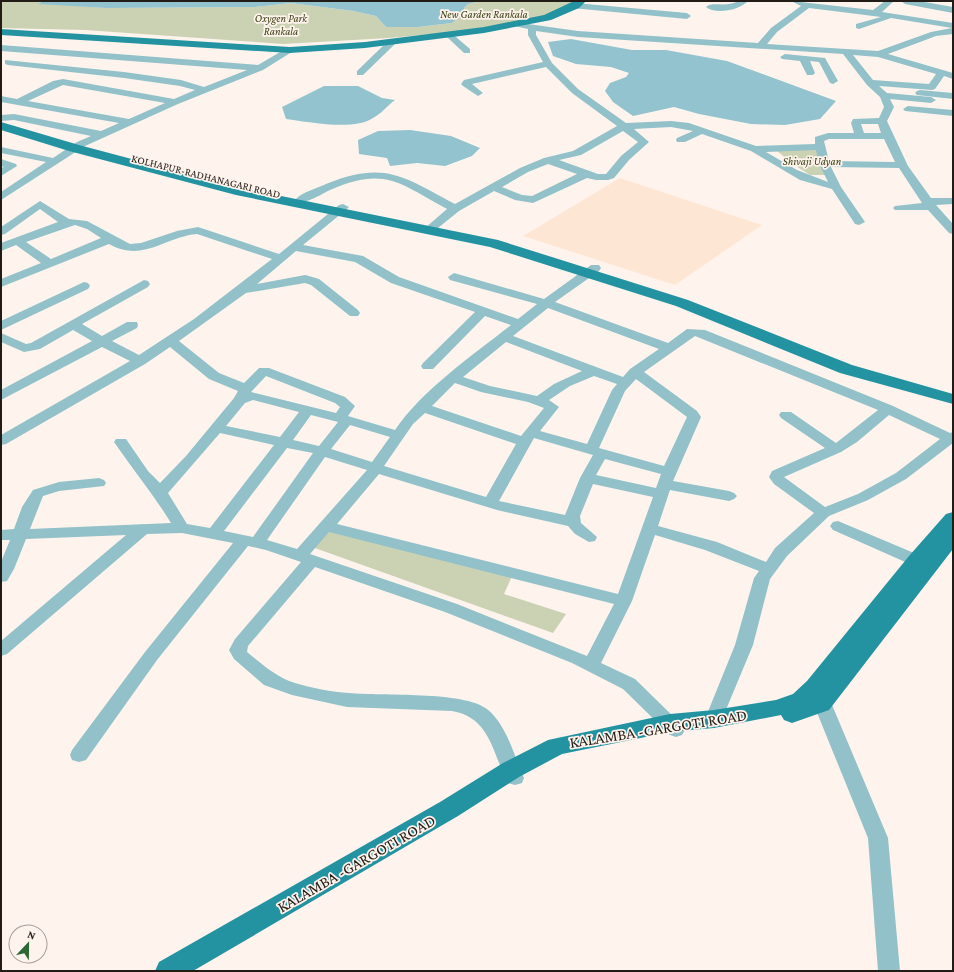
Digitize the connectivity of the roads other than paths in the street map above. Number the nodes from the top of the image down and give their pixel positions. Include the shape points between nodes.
1 (715, 1) edge
2 (744, 1) edge
3 (795, 1) edge
4 (851, 1) edge
5 (905, 1) edge
6 (578, 4) edge
7 (886, 4) edge
8 (807, 5) junction
9 (953, 10) edge
10 (875, 14) junction
11 (687, 16) dead end
12 (892, 16) junction
13 (517, 24) junction
14 (859, 26) dead end
15 (532, 28) junction
16 (951, 30) edge
17 (6, 32) edge
18 (450, 35) junction
19 (392, 42) junction
20 (708, 43) junction
21 (1, 45) edge
22 (761, 46) junction
23 (1, 48) edge
24 (290, 50) junction
25 (467, 51) dead end
26 (846, 52) junction
27 (879, 54) junction
28 (804, 58) junction
29 (8, 62) dead end
30 (548, 64) junction
31 (260, 68) junction
32 (360, 73) dead end
33 (810, 73) dead end
34 (942, 73) junction
35 (953, 76) edge
36 (833, 81) dead end
37 (932, 88) junction
38 (877, 89) junction
39 (204, 90) junction
40 (953, 91) edge
41 (478, 93) dead end
42 (953, 96) edge
43 (1, 99) edge
44 (18, 102) junction
45 (175, 102) junction
46 (953, 103) edge
47 (889, 107) junction
48 (953, 113) edge
49 (1, 119) edge
50 (882, 121) junction
51 (130, 122) junction
52 (1, 126) edge
53 (624, 126) junction
54 (703, 130) junction
55 (103, 135) junction
56 (860, 136) junction
57 (887, 136) junction
58 (681, 140) dead end
59 (78, 146) junction
60 (822, 147) junction
61 (755, 149) junction
62 (1, 150) edge
63 (548, 160) junction
64 (55, 161) junction
65 (1, 162) edge
66 (824, 164) junction
67 (902, 165) junction
68 (1, 173) edge
69 (586, 174) junction
70 (1, 178) edge
71 (23, 183) junction
72 (494, 186) junction
73 (836, 187) junction
74 (1, 197) edge
75 (302, 199) junction
76 (953, 201) edge
77 (929, 204) junction
78 (899, 208) dead end
79 (341, 209) junction
80 (455, 209) junction
81 (1, 217) edge
82 (18, 221) junction
83 (859, 222) dead end
84 (67, 223) junction
85 (431, 228) junction
86 (953, 231) edge
87 (1, 232) edge
88 (110, 239) junction
89 (19, 242) junction
90 (1, 247) edge
91 (293, 247) junction
92 (279, 258) junction
93 (49, 263) junction
94 (592, 270) junction
95 (454, 277) dead end
96 (1, 283) edge
97 (144, 284) dead end
98 (84, 286) dead end
99 (242, 290) junction
100 (546, 303) junction
101 (483, 311) junction
102 (354, 313) dead end
103 (73, 324) junction
104 (520, 324) junction
105 (132, 325) dead end
106 (1, 326) edge
107 (1, 337) edge
108 (504, 337) junction
109 (101, 341) junction
110 (171, 341) junction
111 (669, 348) junction
112 (140, 361) junction
113 (428, 366) dead end
114 (594, 371) junction
115 (635, 372) junction
116 (454, 378) junction
117 (626, 383) junction
118 (953, 392) edge
119 (243, 395) junction
120 (1, 396) edge
121 (953, 399) edge
122 (539, 400) junction
123 (422, 407) junction
124 (888, 409) junction
125 (308, 410) junction
126 (786, 415) dead end
127 (344, 419) junction
128 (218, 428) junction
129 (398, 434) junction
130 (528, 437) junction
131 (952, 437) edge
132 (1, 441) edge
133 (121, 442) dead end
134 (283, 442) junction
135 (836, 449) junction
136 (322, 451) junction
137 (596, 451) junction
138 (375, 469) junction
139 (587, 478) junction
140 (99, 483) dead end
141 (665, 483) junction
142 (160, 492) junction
143 (729, 496) dead end
144 (490, 503) junction
145 (824, 513) junction
146 (953, 518) edge
147 (572, 522) junction
148 (325, 526) junction
149 (838, 526) dead end
150 (182, 528) junction
151 (649, 528) junction
152 (141, 531) junction
153 (214, 534) junction
154 (1, 535) edge
155 (21, 535) junction
156 (953, 536) edge
157 (589, 537) dead end
158 (250, 542) junction
159 (306, 558) junction
160 (922, 564) junction
161 (769, 569) junction
162 (1, 577) edge
163 (624, 601) junction
164 (1, 650) edge
165 (591, 665) junction
166 (818, 695) junction
167 (714, 719) junction
168 (674, 727) junction
169 (79, 755) dead end
170 (513, 774) junction
171 (169, 971) edge
172 (195, 971) edge
173 (889, 971) edge

1 - 2 street via 710,8 732,8
3 - 8 street
4 - 7 street
5 - 9 street
6 - 11 street
6 - 13 main road via 547,18
7 - 10 street
8 - 10 street
8 - 22 street via 774,30
10 - 12 street
12 - 14 street
12 - 16 street via 928,22
13 - 15 street
13 - 18 main road
15 - 20 street via 578,34
15 - 30 street via 536,42
16 - 27 street
17 - 21 street
17 - 24 main road
18 - 19 main road
18 - 25 street
19 - 24 main road
19 - 32 street
20 - 22 street
20 - 28 street via 705,49 708,51
22 - 26 street
23 - 31 street
24 - 31 street
26 - 27 street
26 - 38 street
27 - 34 street
28 - 33 street
28 - 36 street via 822,60
29 - 39 street via 138,77
30 - 41 street via 467,82 466,84
30 - 53 street via 575,91
31 - 39 street
34 - 35 street
34 - 37 street
37 - 38 street
37 - 40 street
38 - 42 street
38 - 46 street
38 - 47 street
39 - 45 street
43 - 44 street
44 - 45 street via 63,82
44 - 51 street
45 - 51 street
47 - 48 street
47 - 50 street
49 - 55 street via 14,117
49 - 59 main road, KOLHAPUR-RADHANAGARI ROAD
50 - 56 street via 857,121
50 - 57 street
51 - 55 street
52 - 59 main road
53 - 54 street via 671,124
53 - 63 street via 577,153
53 - 69 street via 644,142 643,145 629,155 610,176 604,178
54 - 58 street
54 - 61 street
55 - 59 street
56 - 57 street
56 - 60 street via 820,137
57 - 67 street
59 - 64 street
59 - 75 main road, KOLHAPUR-RADHANAGARI ROAD via 234,185
59 - 79 main road via 240,192
60 - 61 street
60 - 66 street
61 - 73 street via 788,171 820,184
62 - 64 street
63 - 69 street
63 - 72 street
64 - 71 street
65 - 68 street via 12,166
66 - 67 street
66 - 73 street
67 - 77 street
69 - 72 street via 533,200 519,198
70 - 71 street
71 - 74 street
72 - 80 street
73 - 83 street
75 - 79 main road, KOLHAPUR-RADHANAGARI ROAD
75 - 80 street via 352,177 390,176
76 - 77 street
77 - 78 street
77 - 86 street
79 - 85 main road
79 - 85 main road, KOLHAPUR-RADHANAGARI ROAD via 414,221
79 - 91 street
80 - 85 street
81 - 82 street
82 - 84 street via 40,204
82 - 87 street
84 - 88 street via 82,222
84 - 89 street
85 - 94 main road via 542,251
88 - 92 street via 125,247 135,248 185,231 198,230
88 - 93 street
89 - 90 street
89 - 93 street
91 - 92 street
91 - 101 street via 358,259 395,280
92 - 99 street
93 - 96 street
94 - 100 street
94 - 118 main road via 695,302 842,360
94 - 121 main road via 841,367
95 - 100 street
97 - 103 street
98 - 106 street
99 - 102 street via 305,279 315,282
99 - 110 street
100 - 104 street
100 - 111 street
101 - 104 street
101 - 113 street
103 - 107 street via 30,348
103 - 109 street
104 - 108 street
105 - 109 street
108 - 114 street
108 - 116 street
109 - 112 street
109 - 120 street
110 - 112 street
110 - 119 street via 214,376
111 - 115 street
111 - 124 street via 692,332 700,332
112 - 132 street
114 - 117 street
114 - 122 street via 567,381
115 - 117 street
115 - 141 street via 694,417
116 - 122 street via 487,389
116 - 123 street
117 - 137 street via 609,408
119 - 125 street
119 - 127 street via 264,371 345,403 348,406
119 - 128 street
122 - 130 street via 552,407
123 - 129 street
123 - 130 street
124 - 131 street
124 - 135 street
125 - 127 street
125 - 134 street
126 - 135 street
127 - 129 street
127 - 136 street
128 - 134 street
128 - 142 street
129 - 138 street
130 - 137 street
130 - 144 street
131 - 145 street via 901,476 863,497
133 - 142 street via 143,474
134 - 136 street
134 - 153 street
135 - 145 street via 777,474 776,477
136 - 138 street
136 - 158 street
137 - 139 street
137 - 141 street
138 - 144 street
138 - 148 street
139 - 141 street
139 - 147 street
140 - 155 street via 48,489 38,493
141 - 143 street
141 - 151 street
142 - 150 street
144 - 147 street via 502,508
145 - 161 street via 781,552
146 - 160 main road
147 - 157 street
148 - 159 street
148 - 163 street
149 - 160 street
150 - 152 street
150 - 153 street
151 - 161 street via 711,546
151 - 163 street
152 - 155 street
152 - 164 street
153 - 158 street
154 - 155 street
155 - 162 street
156 - 160 main road
158 - 159 street
158 - 169 street via 151,656
159 - 165 street via 451,608
159 - 170 street via 241,643 238,650 240,655 270,680 292,688 347,700 452,704 476,711 484,716 492,728
160 - 166 main road, KALAMBA -GARGOTI ROAD
161 - 167 street via 762,578 744,645
163 - 165 street
165 - 168 street via 630,684
166 - 167 main road, KALAMBA -GARGOTI ROAD via 787,706
166 - 168 main road via 810,709 733,728
166 - 173 street via 878,838
167 - 168 main road, KALAMBA -GARGOTI ROAD
168 - 170 main road via 554,757
170 - 171 main road, KALAMBA -GARGOTI ROAD
170 - 172 main road via 335,889

